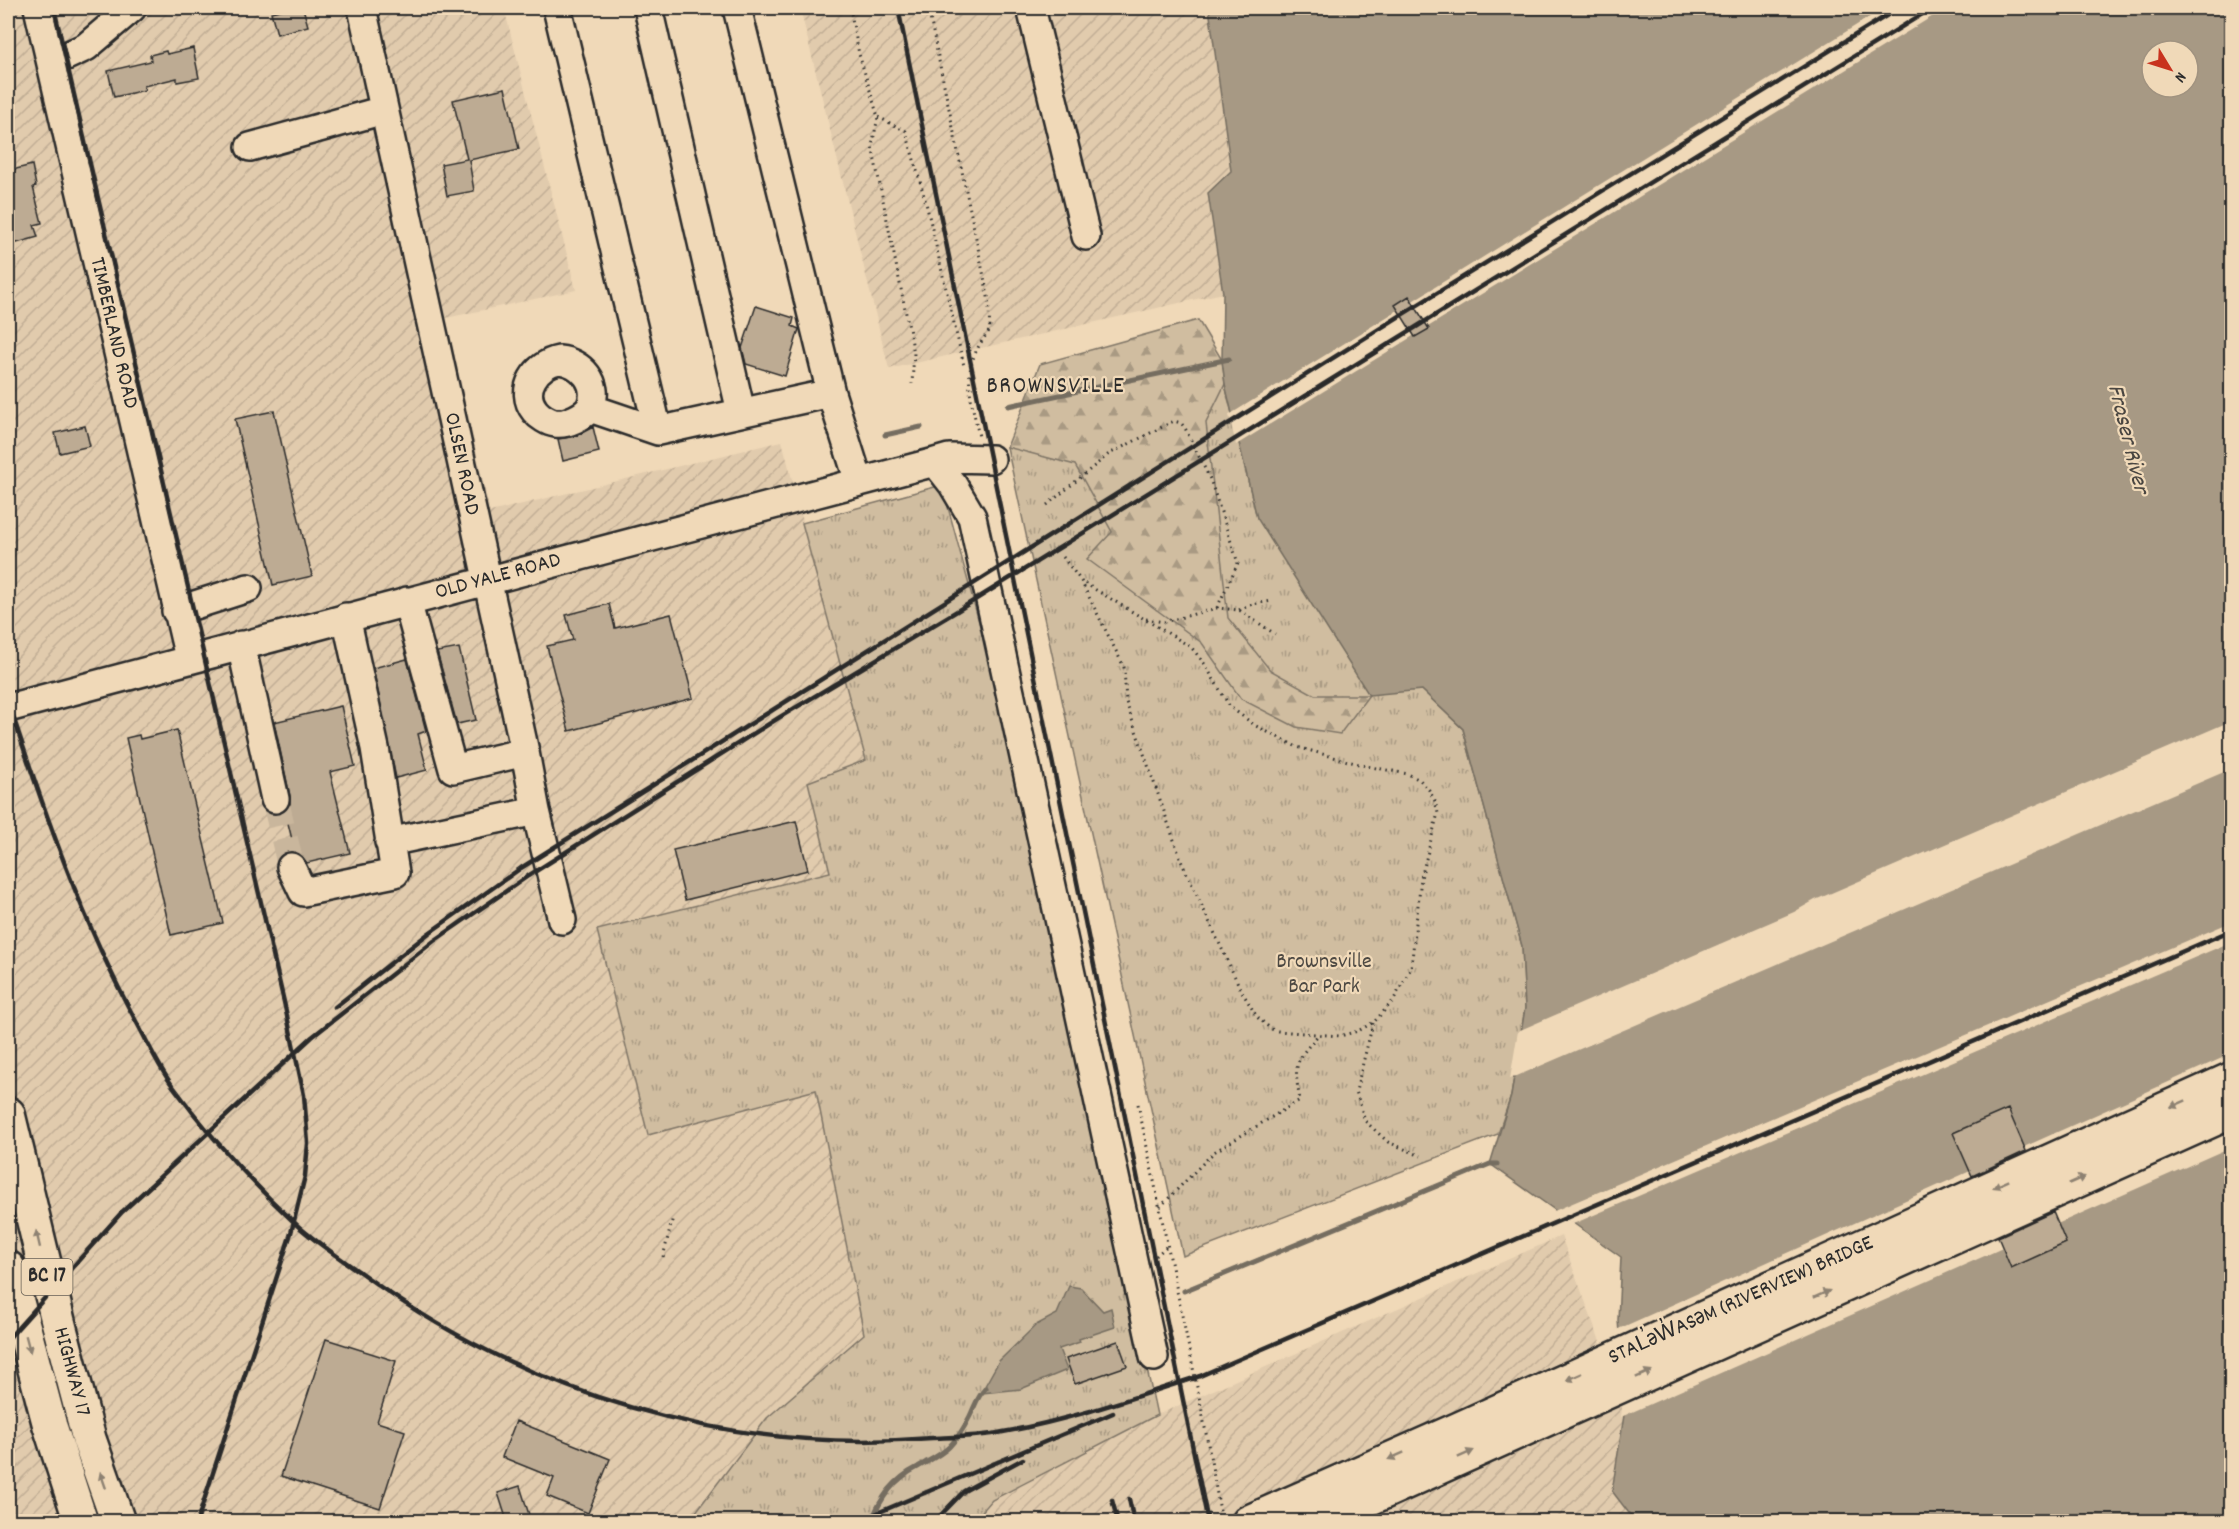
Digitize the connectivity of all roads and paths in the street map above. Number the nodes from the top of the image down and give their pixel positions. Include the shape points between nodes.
1 (38, 8) edge
2 (132, 8) edge
3 (362, 8) edge
4 (557, 8) edge
5 (648, 8) edge
6 (736, 8) edge
7 (850, 8) edge
8 (928, 8) edge
9 (1031, 8) edge
10 (51, 63) junction
11 (384, 110) junction
12 (878, 117) junction
13 (250, 147) dead end
14 (1086, 236) dead end
15 (964, 366) dead end
16 (912, 384) dead end
17 (831, 393) junction
18 (590, 408) dead end
19 (741, 412) junction
20 (658, 431) junction
21 (985, 459) joint
22 (935, 462) junction
23 (859, 482) junction
24 (1047, 505) dead end
25 (1063, 557) dead end
26 (486, 580) junction
27 (1081, 581) junction
28 (248, 588) dead end
29 (407, 601) junction
30 (1272, 601) dead end
31 (1217, 608) junction
32 (1239, 610) junction
33 (176, 611) junction
34 (346, 617) junction
35 (1144, 618) junction
36 (1275, 634) dead end
37 (241, 645) junction
38 (189, 658) junction
39 (8, 708) edge
40 (525, 752) junction
41 (275, 799) tunnel mouth
42 (536, 811) junction
43 (389, 842) junction
44 (291, 867) tunnel mouth
45 (562, 920) dead end
46 (1374, 1022) junction
47 (1319, 1034) junction
48 (2232, 1079) edge
49 (1138, 1104) dead end
50 (2232, 1111) edge
51 (8, 1114) edge
52 (1421, 1156) dead end
53 (1160, 1207) junction
54 (673, 1217) dead end
55 (663, 1257) dead end
56 (8, 1268) edge
57 (1154, 1357) dead end
58 (81, 1521) edge
59 (118, 1521) edge
60 (1222, 1521) edge
61 (1249, 1521) edge
62 (1317, 1521) edge

1 - 10 street, TIMBERLAND ROAD
2 - 10 street via 86,47
3 - 11 street, OLSEN ROAD
4 - 20 street
5 - 19 street
6 - 17 street
7 - 12 path
8 - 21 path via 988,296 990,330 978,345 968,384
9 - 14 street
10 - 33 street, TIMBERLAND ROAD
11 - 13 street
11 - 26 street, OLSEN ROAD
12 - 15 path via 906,131
12 - 16 path via 872,146 914,353
17 - 19 street
17 - 23 street
18 - 20 street
19 - 20 street
21 - 22 street, OLD YALE ROAD via 949,458
22 - 23 street, OLD YALE ROAD
22 - 57 street via 972,517
23 - 26 street, OLD YALE ROAD
24 - 31 path via 1109,454 1173,421 1181,423 1210,479 1238,563
25 - 27 path
26 - 29 street, OLD YALE ROAD
26 - 40 street, OLSEN ROAD
27 - 35 path
27 - 47 path via 1124,667 1126,702 1182,863 1241,990 1257,1017 1271,1029
28 - 33 street
29 - 34 street, OLD YALE ROAD
29 - 40 street via 453,769
30 - 32 path
31 - 32 path
31 - 35 path via 1164,622
32 - 36 path
33 - 38 street, TIMBERLAND ROAD
34 - 37 street, OLD YALE ROAD
34 - 43 street via 375,748
35 - 46 path via 1191,647 1230,707 1256,726 1297,747 1408,774 1430,790 1438,813 1422,878 1411,968 1393,1002
37 - 38 street, OLD YALE ROAD
37 - 41 street
38 - 39 street, OLD YALE ROAD
40 - 42 street, OLSEN ROAD
42 - 43 street
42 - 45 street, OLSEN ROAD
43 - 44 street via 395,873 303,892
46 - 47 path via 1340,1036
46 - 52 path via 1356,1091 1365,1121 1388,1142
47 - 53 path via 1298,1058 1300,1100 1214,1152
48 -> 61 main road, STAL̕ƏW̓ASƏM (RIVERVIEW) BRIDGE
49 - 53 path
62 -> 50 main road, STAL̕ƏW̓ASƏM (RIVERVIEW) BRIDGE
59 -> 51 main road, HIGHWAY 17 / BC 17 via 89,1439
53 - 60 path
54 - 55 path
56 -> 58 main road, HIGHWAY 17 / BC 17 via 50,1426

